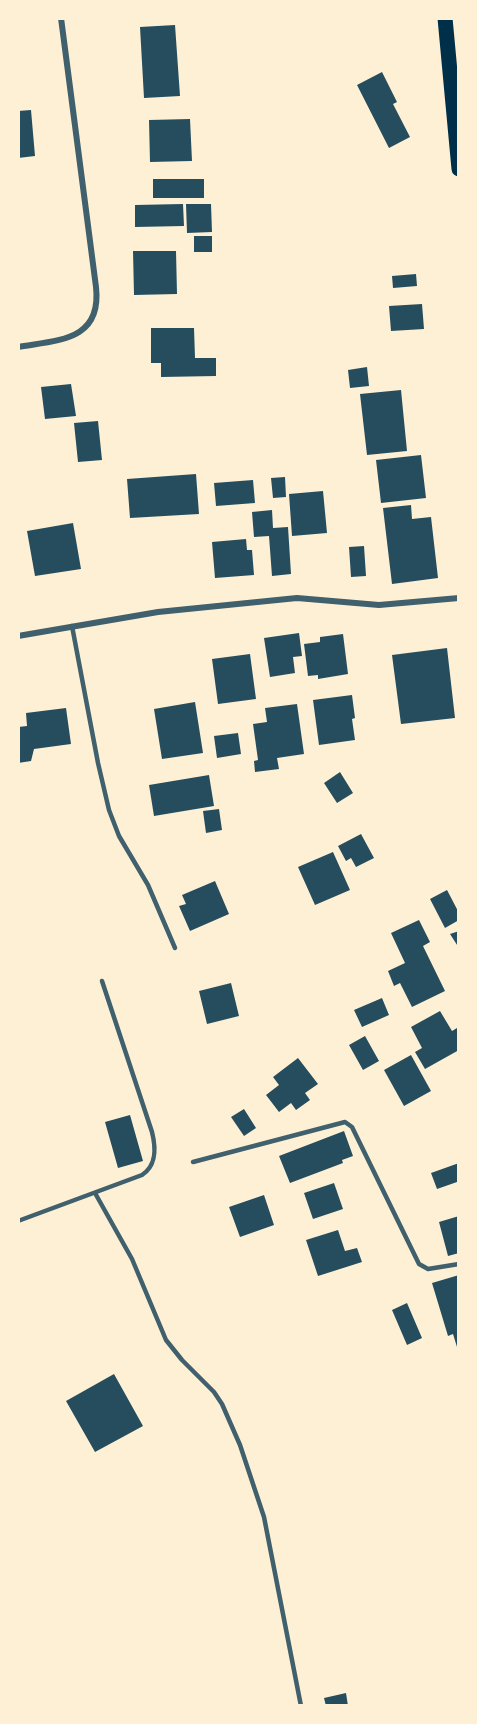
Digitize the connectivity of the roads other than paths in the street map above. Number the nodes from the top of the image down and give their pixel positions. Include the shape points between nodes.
1 (61, 18) edge
2 (445, 18) edge
3 (459, 169) edge
4 (18, 347) edge
5 (459, 598) edge
6 (72, 626) junction
7 (18, 636) edge
8 (176, 948) dead end
9 (102, 981) dead end
10 (193, 1162) dead end
11 (96, 1193) junction
12 (18, 1221) edge
13 (459, 1264) edge
14 (300, 1706) edge

1 - 4 street via 96,287 95,310 84,330
2 - 3 main road
5 - 6 street via 379,605 297,598 158,612
6 - 7 street
6 - 8 lane via 110,810 119,836 148,885
9 - 11 lane via 152,1132 154,1152 147,1172
10 - 13 lane via 345,1122 352,1127 419,1264 428,1269
11 - 12 lane
11 - 14 lane via 132,1260 166,1340 214,1392 240,1445 264,1517

